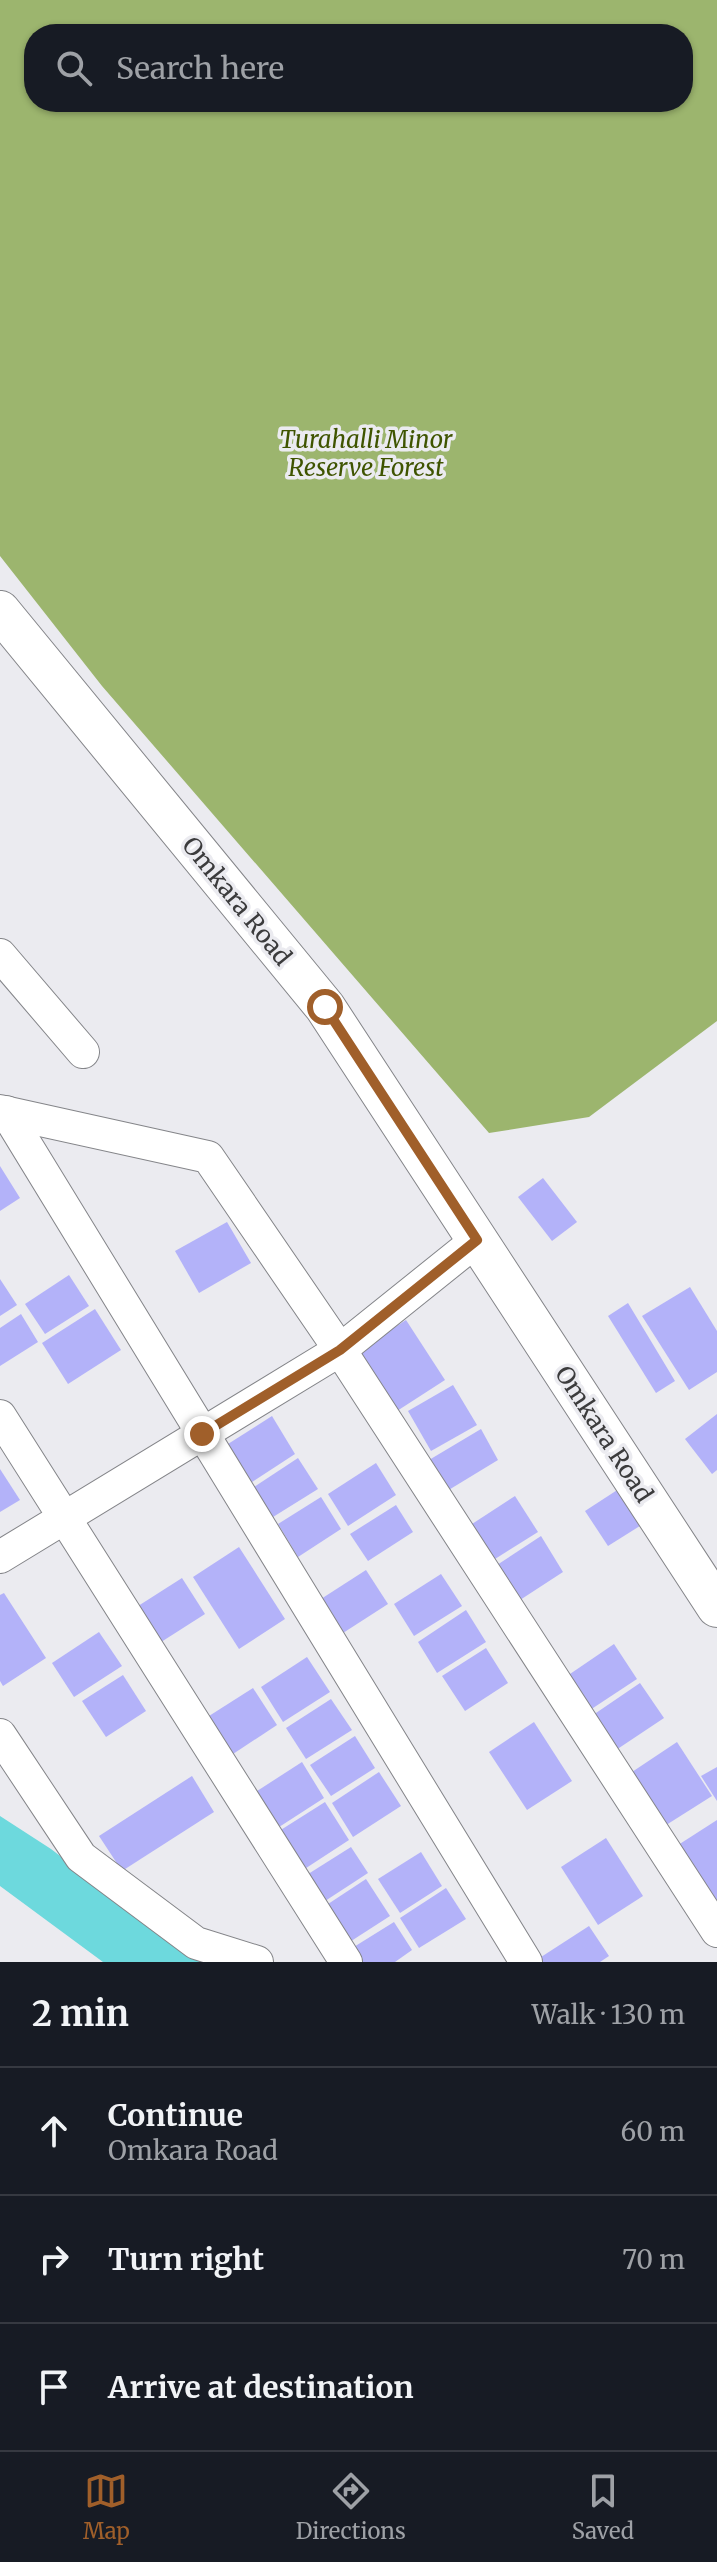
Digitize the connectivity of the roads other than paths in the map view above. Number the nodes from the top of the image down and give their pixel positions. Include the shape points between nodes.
1 (0, 611) edge
2 (0, 955) edge
3 (83, 1052) dead end
4 (3, 1112) edge
5 (477, 1240) junction
6 (340, 1350) junction
7 (0, 1416) edge
8 (202, 1434) junction
9 (64, 1518) junction
10 (0, 1557) edge
11 (713, 1592) edge
12 (0, 1735) edge
13 (717, 1931) edge
14 (257, 1962) edge
15 (346, 1962) edge
16 (526, 1962) edge

1 - 5 street, Omkara Road via 325,1007
2 - 3 street
4 - 6 street via 208,1157
4 - 8 street
5 - 6 street
5 - 11 street, Omkara Road
6 - 8 street
6 - 13 street
7 - 9 street
8 - 9 street
8 - 16 street
9 - 10 street
9 - 15 street
12 - 14 street via 81,1857 196,1943

